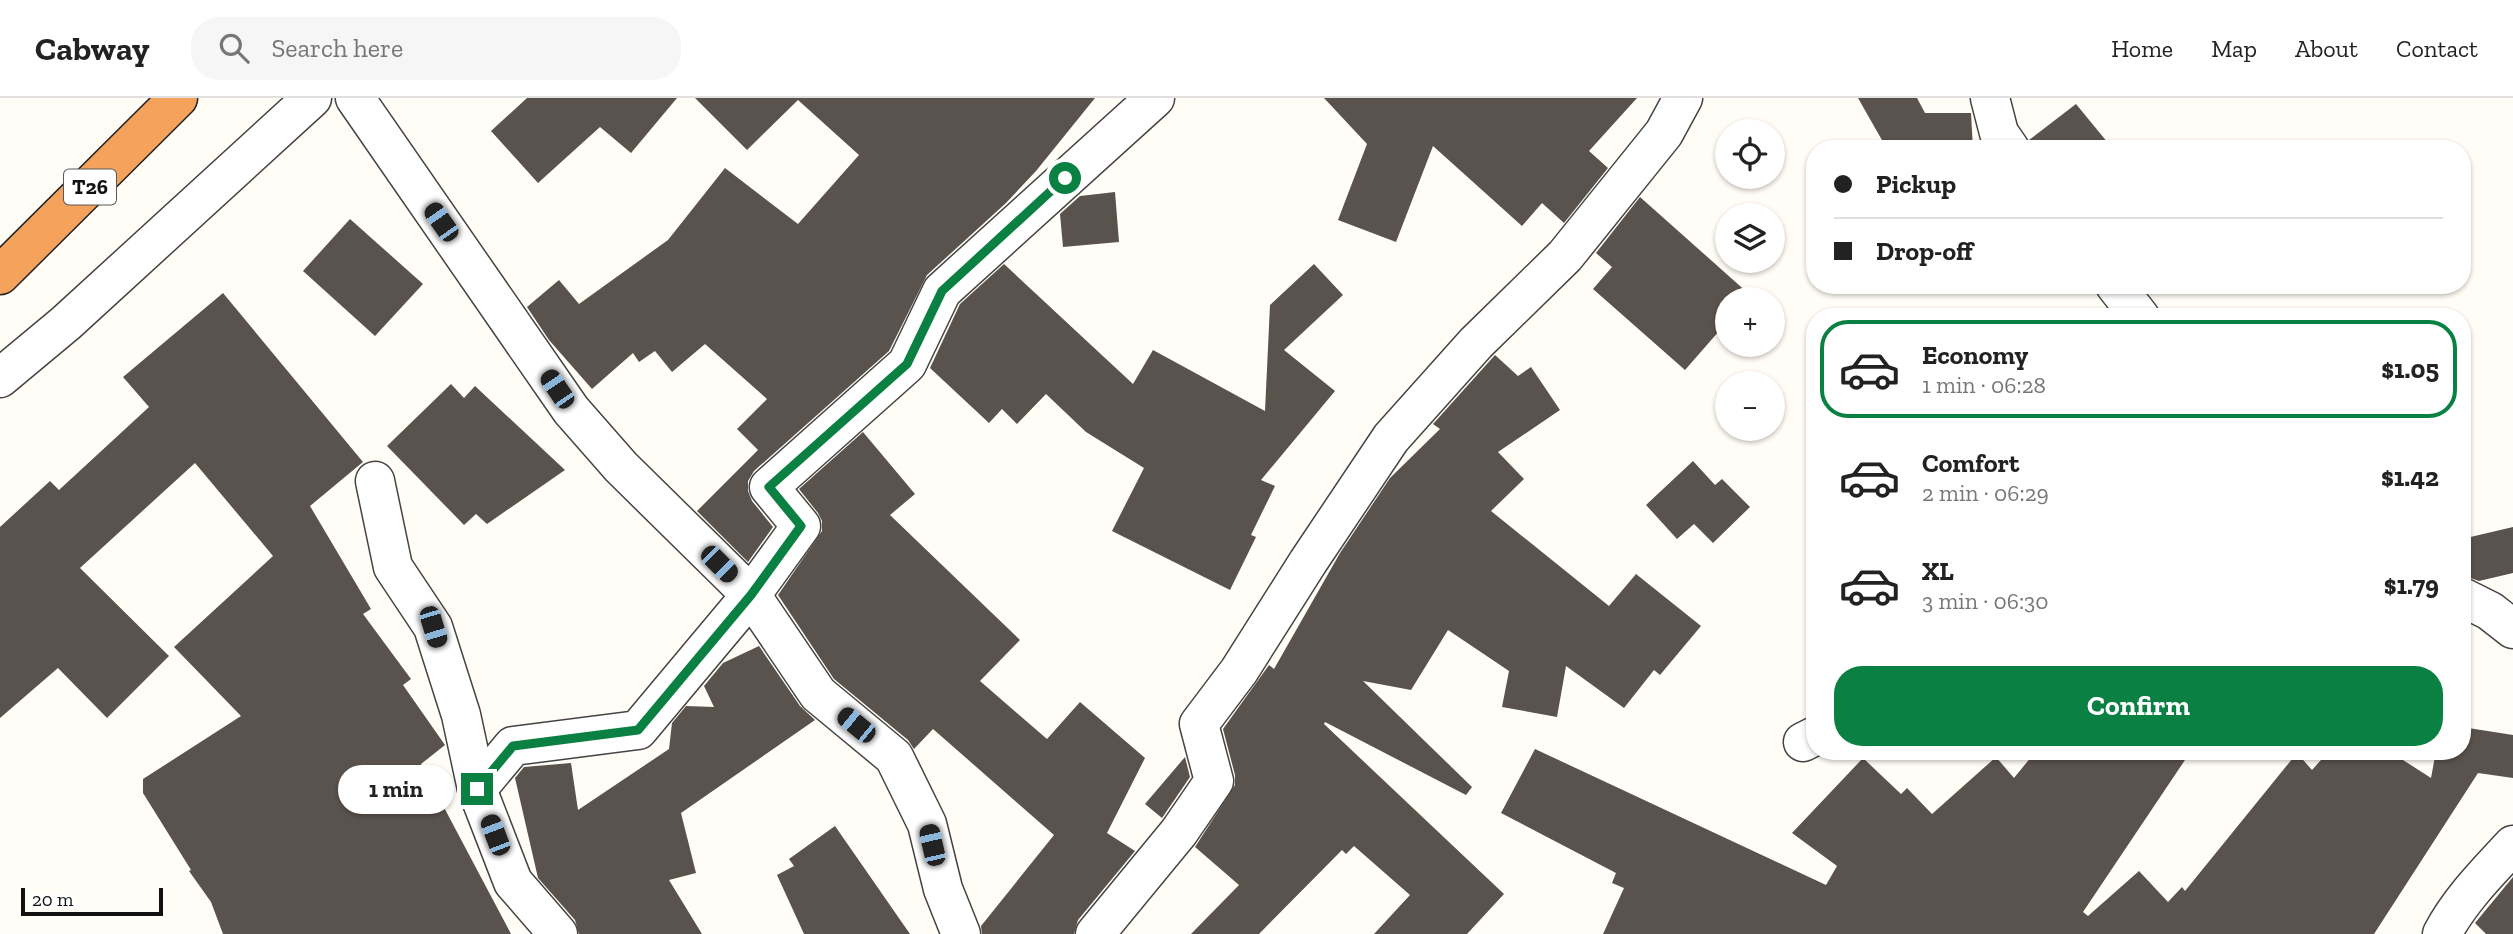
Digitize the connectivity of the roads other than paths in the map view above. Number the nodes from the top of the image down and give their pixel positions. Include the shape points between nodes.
1 (178, 98) edge
2 (312, 98) edge
3 (355, 98) edge
4 (1155, 98) edge
5 (1683, 98) edge
6 (1990, 98) edge
7 (2003, 140) edge
8 (0, 275) edge
9 (2122, 294) edge
10 (2133, 308) edge
11 (0, 378) edge
12 (375, 481) dead end
13 (751, 595) junction
14 (2471, 602) edge
15 (2513, 629) edge
16 (477, 789) junction
17 (2513, 845) edge
18 (558, 934) edge
19 (961, 934) edge
20 (1095, 934) edge
21 (2442, 934) edge

1 - 8 highway, T26
2 - 11 street
3 - 13 street via 571,410 621,467
4 - 13 street via 942,291 907,364 769,487 801,526
5 - 20 street via 1664,133 1565,256 1476,343 1391,438 1239,671 1199,724 1214,781 1179,832
6 - 7 street
9 - 10 street
12 - 16 street via 393,567 433,627 461,715
13 - 16 street via 638,730 513,746
13 - 19 street via 818,694 894,757 927,824 943,889
14 - 15 street
16 - 18 street via 513,882
17 - 21 street via 2482,878

